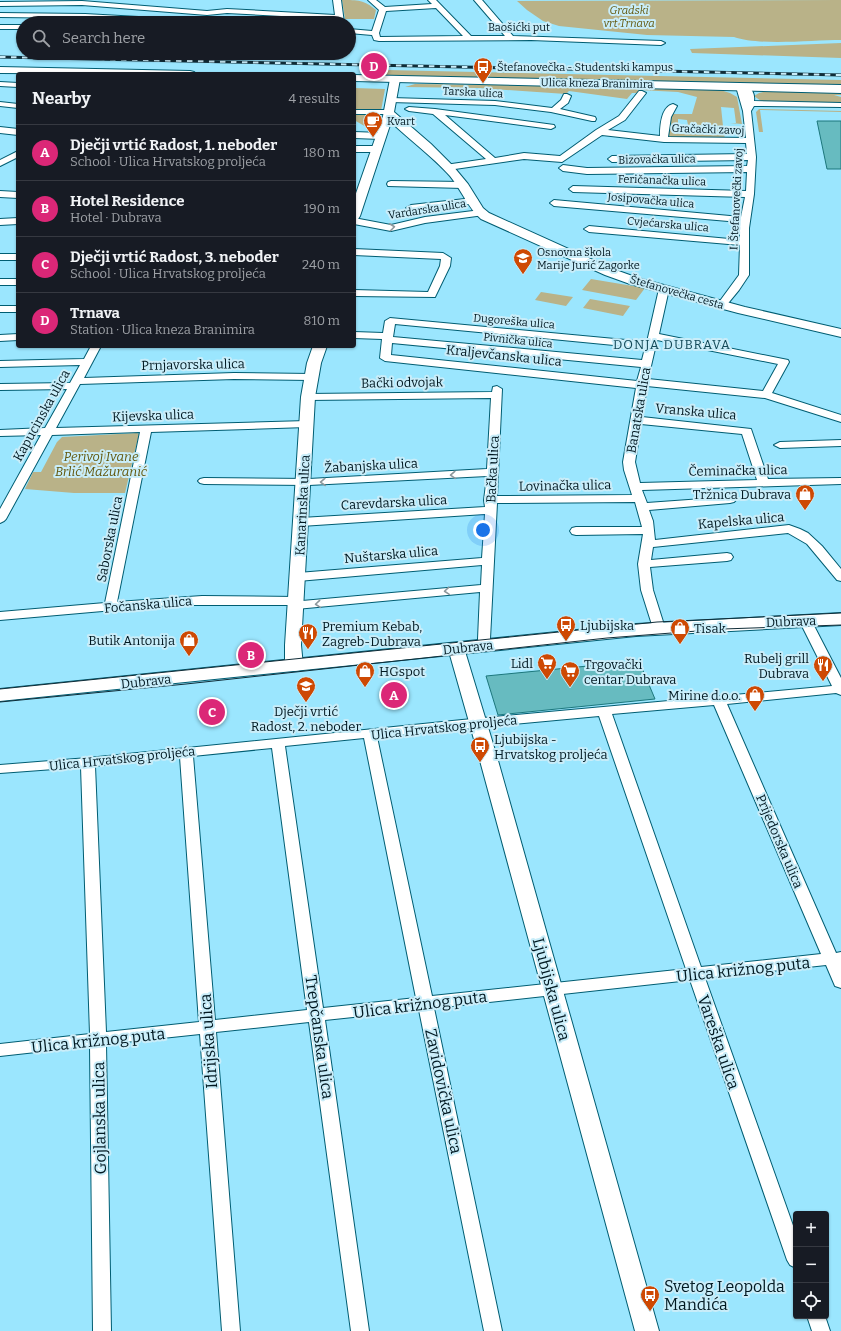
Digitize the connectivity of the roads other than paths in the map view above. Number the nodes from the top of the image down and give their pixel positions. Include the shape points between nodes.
1 (337, 0) edge
2 (372, 0) edge
3 (478, 0) edge
4 (14, 2) edge
5 (434, 3) edge
6 (0, 4) edge
7 (382, 9) junction
8 (0, 15) edge
9 (21, 16) edge
10 (289, 16) edge
11 (339, 16) edge
12 (0, 27) edge
13 (16, 27) edge
14 (356, 32) edge
15 (376, 36) junction
16 (469, 38) junction
17 (511, 38) junction
18 (661, 43) dead end
19 (0, 70) edge
20 (95, 72) edge
21 (356, 78) edge
22 (395, 78) junction
23 (0, 84) edge
24 (16, 85) edge
25 (841, 89) edge
26 (642, 93) dead end
27 (567, 96) dead end
28 (747, 100) junction
29 (0, 104) edge
30 (841, 105) edge
31 (16, 106) edge
32 (672, 106) dead end
33 (389, 108) junction
34 (554, 110) junction
35 (436, 111) junction
36 (356, 112) edge
37 (592, 119) dead end
38 (551, 127) dead end
39 (0, 130) edge
40 (408, 131) junction
41 (16, 132) edge
42 (599, 132) junction
43 (381, 134) junction
44 (356, 135) edge
45 (664, 139) junction
46 (751, 142) junction
47 (356, 149) edge
48 (376, 149) junction
49 (0, 155) edge
50 (15, 155) edge
51 (752, 157) junction
52 (612, 159) dead end
53 (492, 160) junction
54 (0, 163) edge
55 (448, 167) junction
56 (563, 168) dead end
57 (751, 168) junction
58 (391, 184) dead end
59 (463, 185) junction
60 (573, 189) dead end
61 (0, 194) edge
62 (750, 194) junction
63 (16, 195) edge
64 (474, 200) junction
65 (554, 204) dead end
66 (411, 208) dead end
67 (356, 210) edge
68 (481, 213) junction
69 (745, 220) junction
70 (16, 221) edge
71 (356, 221) edge
72 (0, 222) edge
73 (589, 229) dead end
74 (744, 244) junction
75 (356, 252) edge
76 (0, 257) edge
77 (16, 257) edge
78 (0, 282) edge
79 (16, 282) edge
80 (664, 289) junction
81 (356, 293) edge
82 (722, 305) junction
83 (0, 309) edge
84 (16, 309) edge
85 (841, 333) edge
86 (356, 335) edge
87 (16, 337) edge
88 (0, 338) edge
89 (387, 338) junction
90 (652, 341) junction
91 (95, 348) edge
92 (319, 348) edge
93 (87, 362) junction
94 (0, 364) edge
95 (646, 364) junction
96 (311, 377) junction
97 (75, 383) junction
98 (642, 383) junction
99 (0, 387) edge
100 (496, 392) joint
101 (766, 395) junction
102 (308, 397) junction
103 (841, 419) edge
104 (635, 420) junction
105 (307, 424) junction
106 (146, 429) junction
107 (0, 433) edge
108 (48, 433) junction
109 (841, 443) edge
110 (780, 445) dead end
111 (492, 472) junction
112 (204, 481) dead end
113 (841, 481) edge
114 (302, 483) junction
115 (764, 484) junction
116 (640, 497) junction
117 (730, 500) dead end
118 (490, 505) junction
119 (0, 519) edge
120 (301, 522) junction
121 (648, 530) junction
122 (576, 531) dead end
123 (649, 544) junction
124 (727, 557) dead end
125 (487, 561) junction
126 (836, 563) edge
127 (644, 564) junction
128 (298, 577) junction
129 (841, 577) edge
130 (486, 588) junction
131 (296, 603) junction
132 (110, 607) junction
133 (0, 616) edge
134 (841, 619) edge
135 (805, 620) junction
136 (659, 628) junction
137 (485, 645) junction
138 (456, 648) junction
139 (294, 666) junction
140 (841, 690) edge
141 (0, 695) edge
142 (719, 701) junction
143 (604, 711) junction
144 (479, 723) junction
145 (370, 734) junction
146 (278, 742) junction
147 (186, 751) junction
148 (88, 762) junction
149 (0, 769) edge
150 (836, 959) edge
151 (695, 973) junction
152 (841, 982) edge
153 (552, 989) junction
154 (425, 1004) junction
155 (317, 1016) junction
156 (207, 1028) junction
157 (98, 1040) junction
158 (0, 1050) edge
159 (793, 1251) edge
160 (817, 1319) edge
161 (102, 1331) edge
162 (231, 1331) edge
163 (360, 1331) edge
164 (493, 1331) edge
165 (647, 1331) edge
166 (821, 1331) edge

1 - 11 street
2 - 7 street
3 - 17 street
4 - 6 street
4 - 10 street via 82,3 207,13 227,11
5 - 7 street
5 - 16 street
7 - 15 street
8 - 9 street
12 - 13 street
14 - 15 street, Baošićki put
15 - 16 street, Baošićki put
16 - 17 street, Baošićki put
17 - 18 street, Baošićki put
19 - 20 main road
21 - 22 main road, Ulica kneza Branimira
22 - 28 main road, Ulica kneza Branimira via 718,86
22 - 33 street
23 - 24 street
25 - 28 main road via 774,87 757,91
26 - 42 street via 622,118
27 - 34 street
28 - 30 street via 769,104
28 - 46 street, I. Štefanovečki zavoj
29 - 31 street
32 - 45 street, Gračački zavoj via 668,114
33 - 34 street, Tarska ulica via 481,102
33 - 35 street
33 - 36 street
33 - 40 street
33 - 43 street
34 - 37 street, Tarska ulica
35 - 38 street
35 - 53 street
39 - 41 street
40 - 43 street via 395,129
40 - 55 street
42 - 45 street, Gračački zavoj
42 - 53 street via 562,159 524,156
43 - 44 street
43 - 48 street
45 - 46 street, Gračački zavoj
46 - 51 street, I. Štefanovečki zavoj
47 - 48 street
48 - 67 street
49 - 50 street
50 - 54 street
51 - 52 street
51 - 57 street, I. Štefanovečki zavoj
53 - 55 street
55 - 59 street
56 - 57 street, Bizovačka ulica via 587,171
57 - 62 street, I. Štefanovečki zavoj
58 - 59 street
59 - 64 street
60 - 62 street, Feričanačka ulica
61 - 63 street
62 - 69 street, I. Štefanovečki zavoj
64 - 66 street
64 - 68 street
65 - 69 street, Josipovačka ulica
71 -> 68 street, Vardarska ulica via 391,228 417,221
68 - 80 street, Štefanovečka cesta via 609,272
69 - 74 street, I. Štefanovečki zavoj
70 - 72 street
73 - 74 street, Cvjećarska ulica
74 - 82 street, I. Štefanovečki zavoj via 744,275
75 - 81 street via 444,257 445,266 432,295
76 - 77 street
78 - 79 street
80 - 82 street, Štefanovečka cesta
80 - 90 street, Banatska ulica
82 - 85 street, Štefanovečka cesta
83 - 84 street
86 - 89 street, Pivnička ulica
87 - 88 street
89 - 90 street, Dugoreška ulica via 390,320
89 - 95 street, Pivnička ulica
89 - 98 street, Kraljevčanska ulica via 385,358
90 - 95 street, Banatska ulica
90 - 101 street via 784,362
91 - 93 street, Kapucinska ulica
92 - 96 street, Kanarinska ulica
93 - 94 street
93 - 97 street, Kapucinska ulica
95 - 98 street, Banatska ulica
96 - 97 street, Prnjavorska ulica via 234,376
96 - 102 street, Kanarinska ulica
97 - 99 street, Prnjavorska ulica
97 - 108 street, Kapucinska ulica
98 - 101 street, Kraljevčanska ulica
98 - 104 street, Banatska ulica
100 - 102 street, Bački odvojak
100 - 111 street, Bačka ulica
101 - 103 street, Kraljevčanska ulica
102 - 105 street, Kanarinska ulica
104 - 115 street, Vranska ulica via 747,431
104 - 116 street, Banatska ulica via 629,462
105 - 106 street, Kijevska ulica
105 - 114 street, Kanarinska ulica
106 - 108 street, Kijevska ulica
106 - 132 street, Saborska ulica
107 - 108 street, Kijevska ulica
108 - 119 street, Kapucinska ulica
109 - 110 street
111 -> 114 street, Žabanjska ulica
111 - 118 street, Bačka ulica
112 - 114 street, Žabanjska ulica
113 - 115 street, Čeminačka ulica
114 - 120 street, Kanarinska ulica
115 - 116 street, Čeminačka ulica via 677,485
116 - 117 street, Lovinačka ulica
116 - 118 street, Lovinačka ulica
116 - 121 street, Banatska ulica
118 - 120 street, Carevdarska ulica
118 - 125 street, Bačka ulica
120 - 128 street, Kanarinska ulica
121 - 122 street
121 - 123 street, Banatska ulica
123 - 126 street, Kapelska ulica via 789,529 802,534
123 - 127 street, Banatska ulica
124 - 127 street
125 - 128 street, Nuštarska ulica
125 - 130 street, Bačka ulica
126 - 129 street, Kapelska ulica
127 - 136 street, Banatska ulica via 647,590
128 - 131 street, Kanarinska ulica
130 -> 131 street, Fočanska ulica
130 - 137 street, Bačka ulica
131 - 132 street, Fočanska ulica via 202,600
131 - 139 street, Kanarinska ulica
132 - 133 street, Fočanska ulica
134 - 135 main road, Dubrava
135 - 136 main road, Dubrava
135 - 140 street
136 - 137 main road, Dubrava
137 - 138 main road, Dubrava
138 - 139 main road, Dubrava
138 - 144 street, Ljubijska ulica
139 - 141 main road, Dubrava
140 - 142 street, Ulica Hrvatskog proljeća
142 - 143 street, Ulica Hrvatskog proljeća
142 - 150 street, Prijedorska ulica
143 - 144 street, Ulica Hrvatskog proljeća
143 - 151 street, Vareška ulica
144 - 145 street, Ulica Hrvatskog proljeća
144 - 153 street, Ljubijska ulica
145 - 146 street, Ulica Hrvatskog proljeća
145 - 154 street, Zavidovička ulica
146 - 147 street, Ulica Hrvatskog proljeća
146 - 155 street, Trepčanska ulica
147 - 148 street, Ulica Hrvatskog proljeća
147 - 156 street, Idrijska ulica
148 - 149 street, Ulica Hrvatskog proljeća
148 - 157 street, Gojlanska ulica
150 - 151 street, Ulica križnog puta
150 - 152 street, Prijedorska ulica
151 - 153 street, Ulica križnog puta
151 - 159 street, Vareška ulica
153 - 154 street, Ulica križnog puta
153 - 165 street, Ljubijska ulica
154 - 155 street, Ulica križnog puta
154 - 164 street, Zavidovička ulica
155 - 156 street, Ulica križnog puta
155 - 163 street, Trepčanska ulica
156 - 157 street, Ulica križnog puta
156 - 162 street, Idrijska ulica
157 - 158 street, Ulica križnog puta
157 - 161 street, Gojlanska ulica
160 - 166 street

